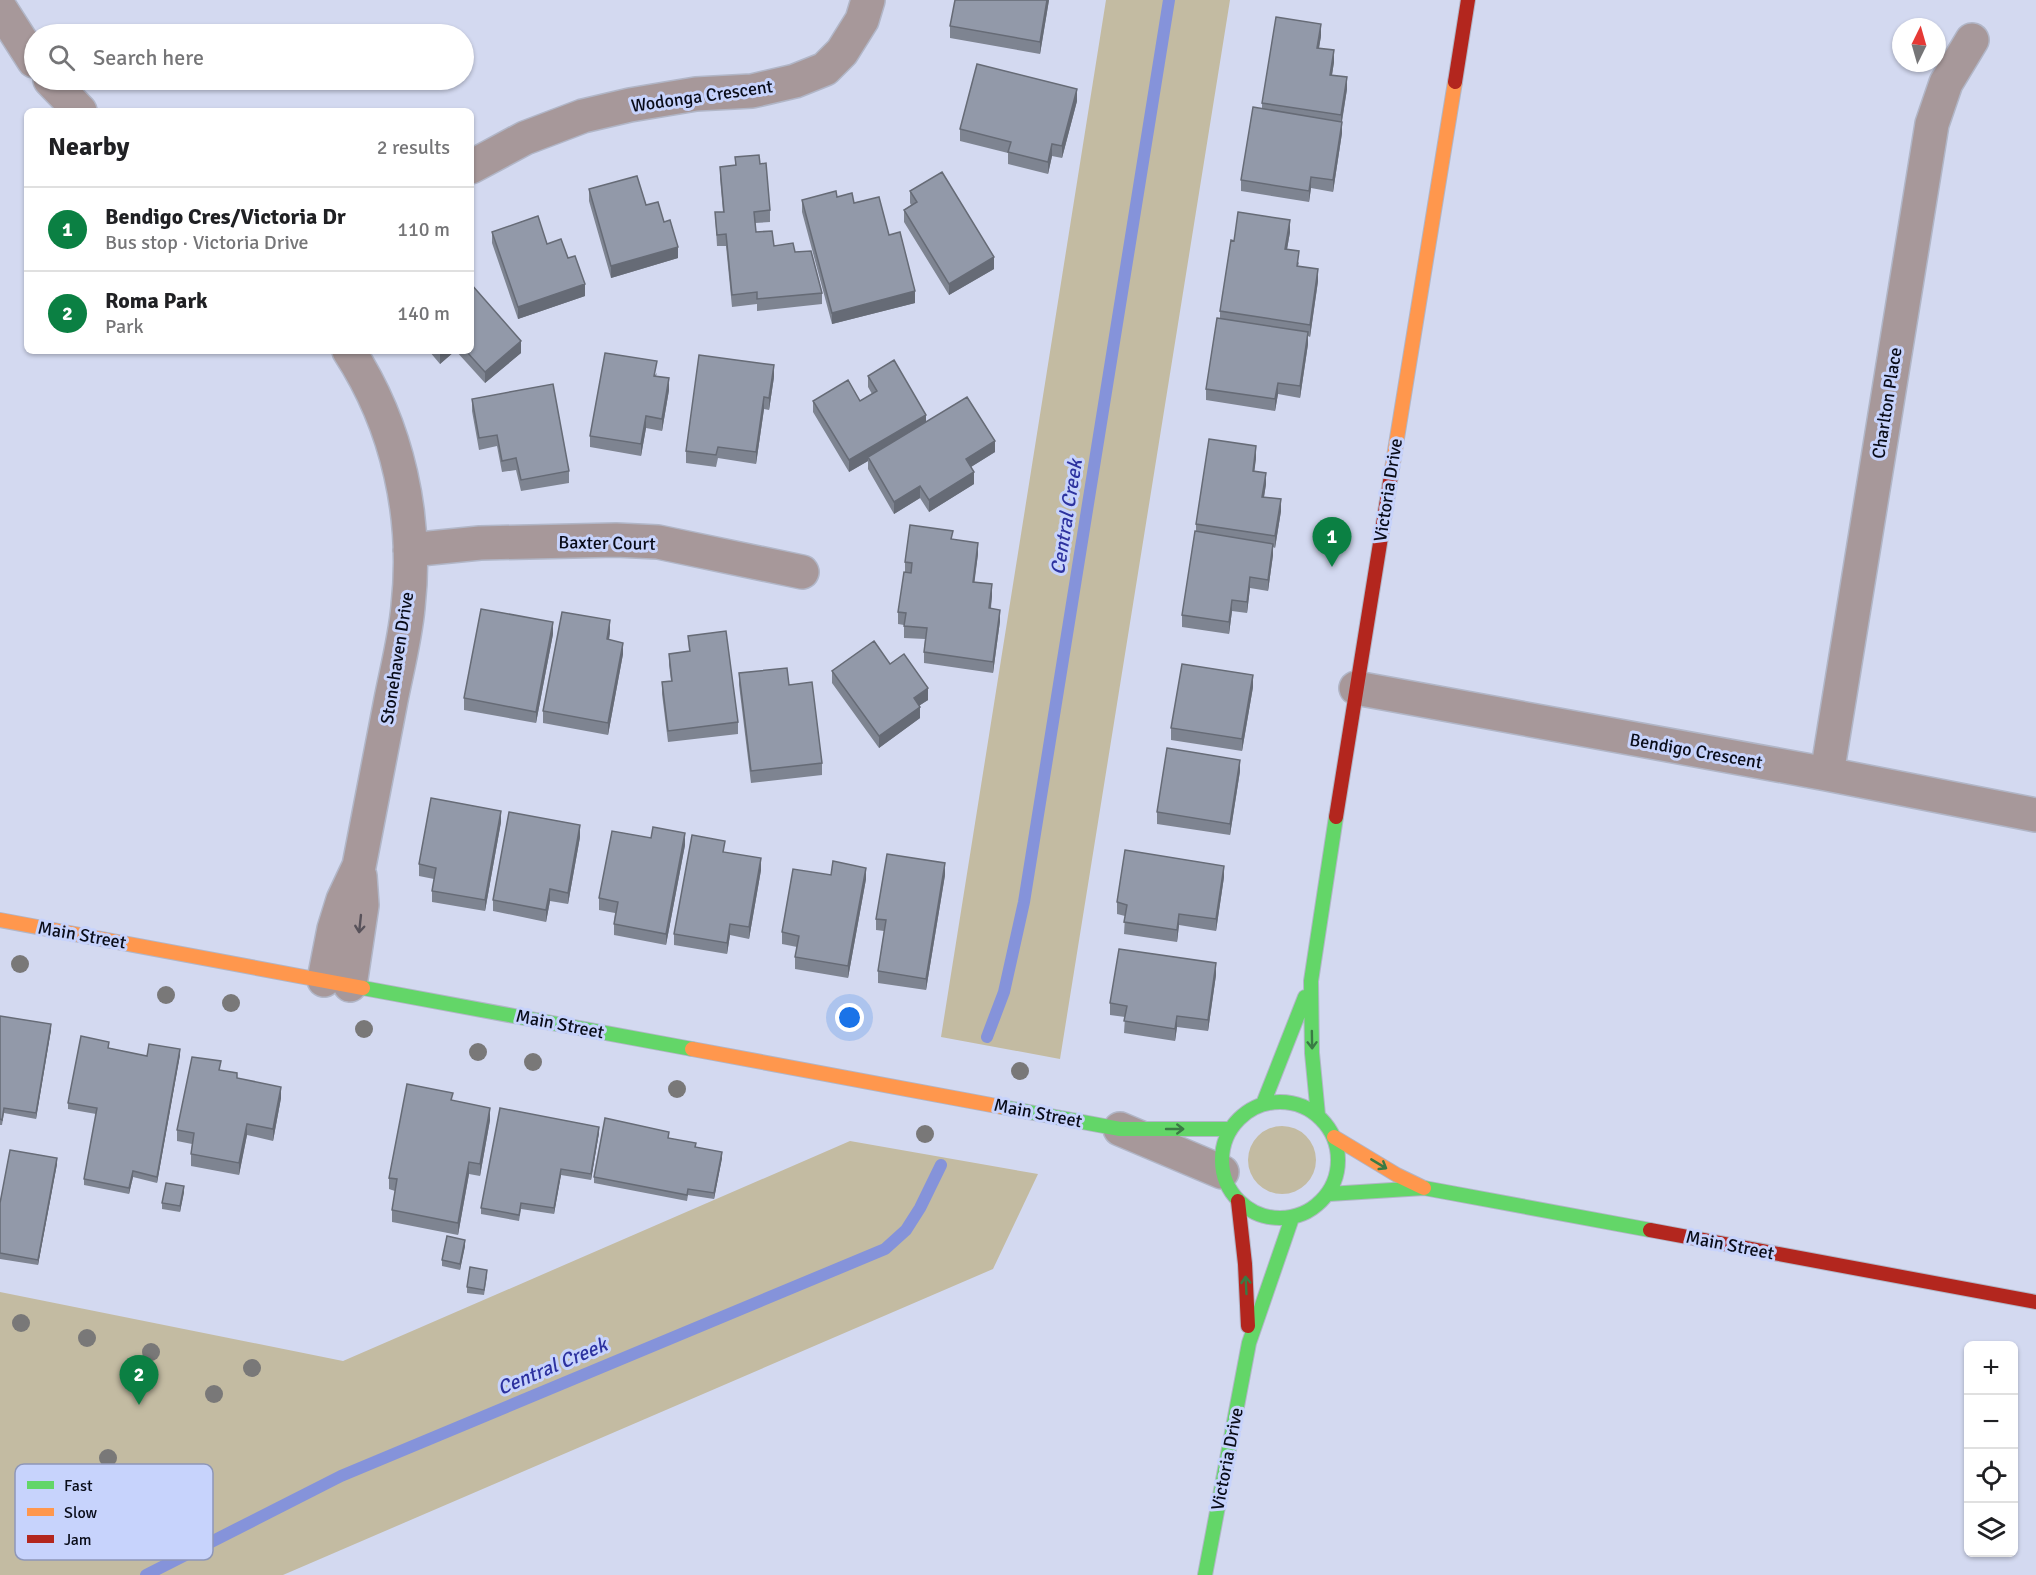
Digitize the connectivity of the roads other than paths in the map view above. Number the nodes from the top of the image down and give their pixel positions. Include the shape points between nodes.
1 (868, 0) edge
2 (1468, 0) edge
3 (0, 8) edge
4 (1972, 40) dead end
5 (24, 45) edge
6 (60, 90) edge
7 (77, 108) edge
8 (474, 165) edge
9 (352, 354) edge
10 (410, 550) junction
11 (802, 572) dead end
12 (1356, 688) junction
13 (1827, 774) junction
14 (2036, 815) edge
15 (0, 920) edge
16 (1311, 981) junction
17 (337, 983) junction
18 (1263, 1104) junction
19 (1318, 1115) junction
20 (1120, 1129) junction
21 (1230, 1129) junction
22 (1334, 1137) junction
23 (1222, 1172) junction
24 (1424, 1188) junction
25 (1329, 1194) junction
26 (1238, 1202) junction
27 (1292, 1218) junction
28 (2036, 1302) edge
29 (1249, 1343) junction
30 (1205, 1575) edge

1 - 8 street, Wodonga Crescent via 862,20 842,52 825,69 752,91 696,93 583,116 525,138
2 - 12 street, Victoria Drive
3 - 5 street
4 - 13 street, Charlton Place via 1946,83 1932,124
6 - 7 street
9 - 10 street, Stonehaven Drive via 391,438 404,484
10 - 11 street, Baxter Court via 480,543 658,542
10 - 17 street, Stonehaven Drive via 408,607 359,866 362,905
12 - 13 street, Bendigo Crescent
12 - 16 street, Victoria Drive
13 - 14 street, Bendigo Crescent
15 - 17 street, Main Street
16 - 18 street, Victoria Drive
16 -> 19 street, Victoria Drive
17 - 20 street, Main Street
18 - 19 street via 1282,1102
18 - 21 street via 1250,1109
19 - 22 street
20 -> 21 street, Main Street
20 - 23 street, Main Street
21 - 23 street via 1221,1157
22 -> 24 street, Main Street
22 - 25 street via 1339,1156 1337,1176
23 - 26 street
24 - 25 street, Main Street
24 - 28 street, Main Street
25 - 27 street via 1319,1205
26 - 27 street via 1273,1219
29 -> 26 street, Victoria Drive
27 - 29 street, Victoria Drive
29 - 30 street, Victoria Drive

